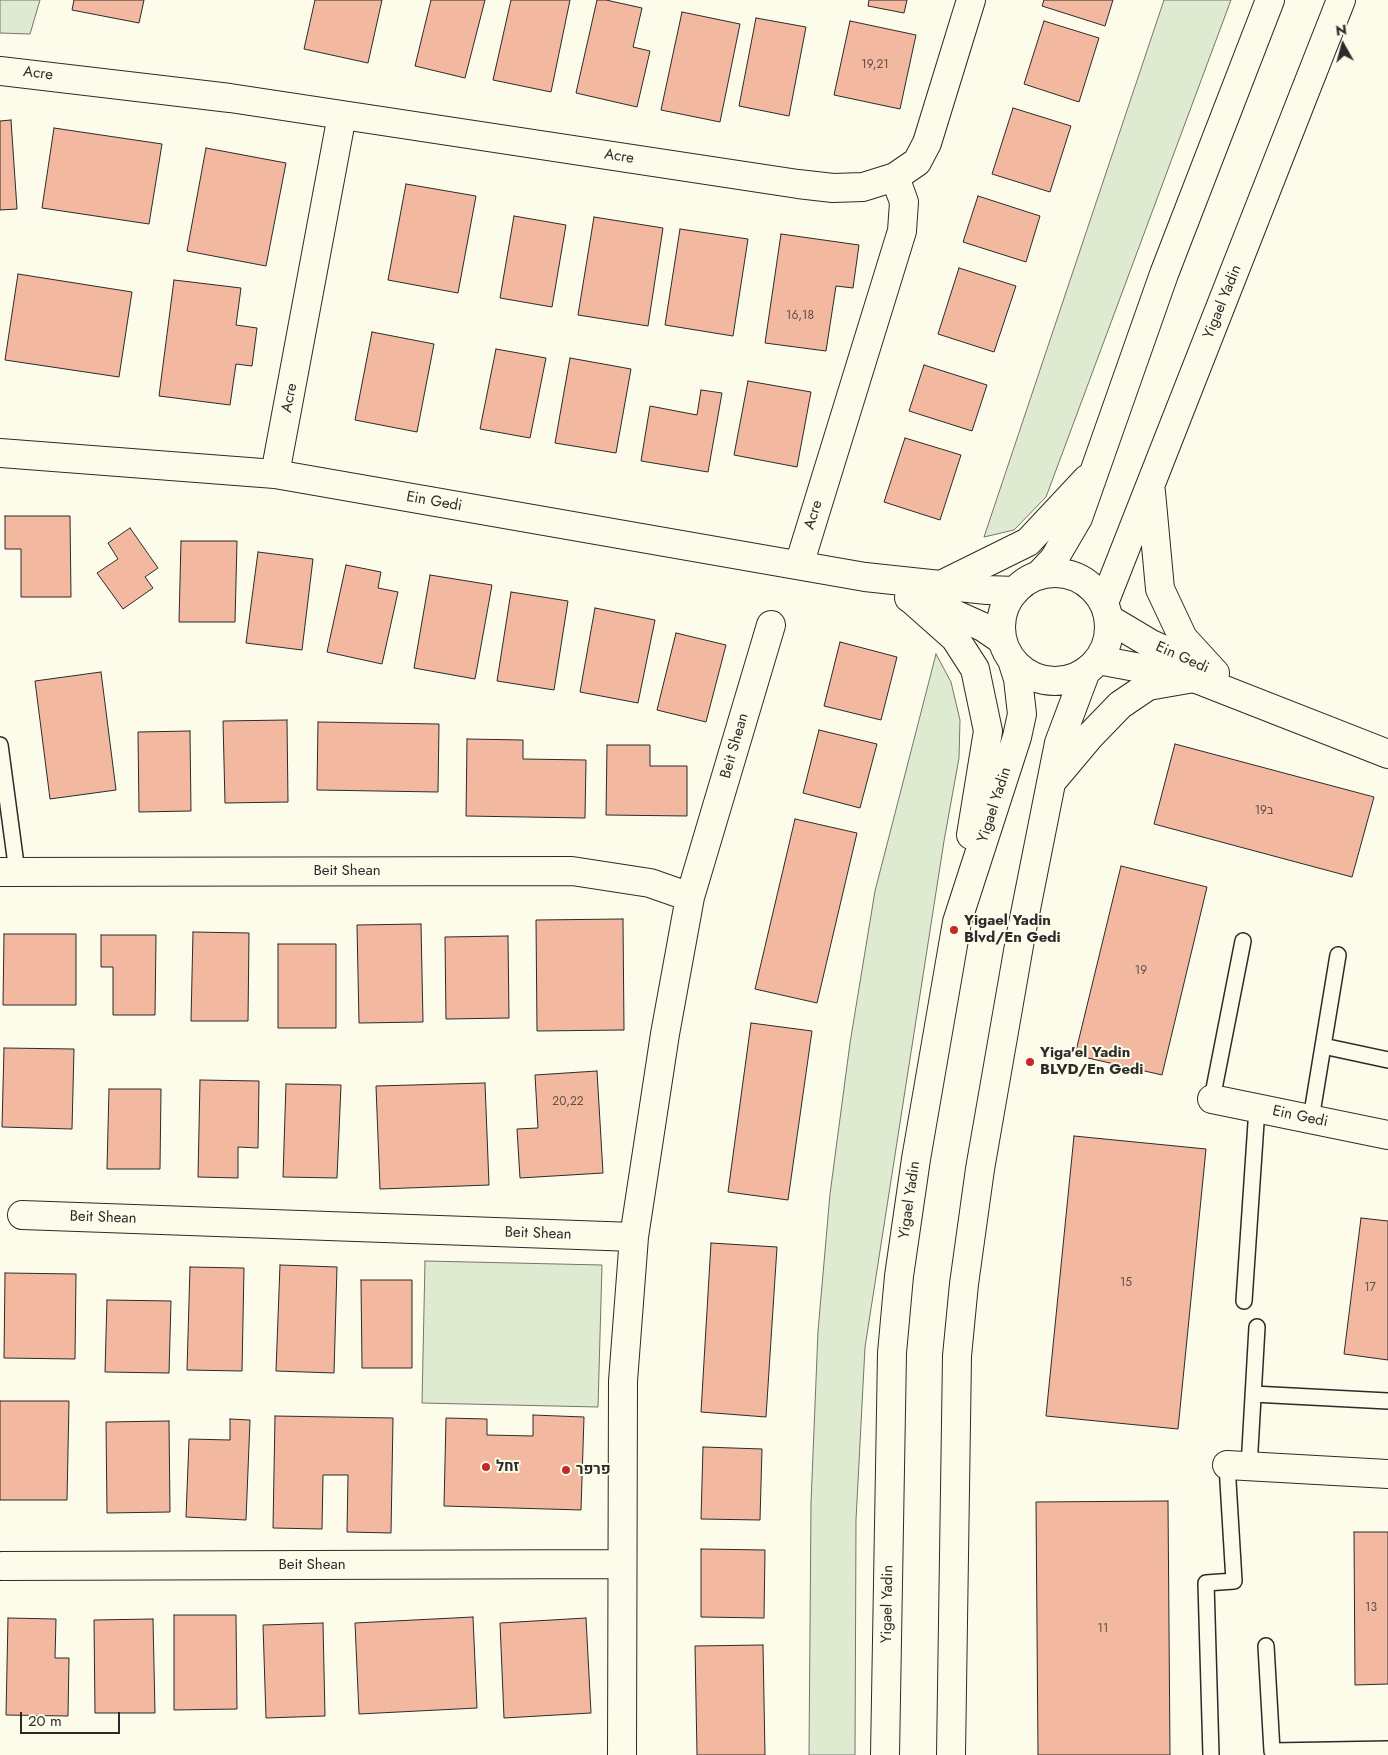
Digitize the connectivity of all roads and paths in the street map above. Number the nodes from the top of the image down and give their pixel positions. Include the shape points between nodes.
1 (971, 0) edge
2 (1270, 0) edge
3 (1341, 0) edge
4 (0, 71) edge
5 (342, 115) junction
6 (895, 177) junction
7 (0, 453) edge
8 (1095, 471) junction
9 (275, 474) junction
10 (1150, 485) junction
11 (799, 565) junction
12 (1038, 576) junction
13 (865, 577) junction
14 (941, 586) junction
15 (1015, 591) junction
16 (910, 598) junction
17 (1106, 611) junction
18 (771, 625) dead end
19 (1007, 650) junction
20 (1092, 665) junction
21 (1204, 676) junction
22 (0, 745) edge
23 (1388, 754) edge
24 (1051, 783) junction
25 (9, 872) edge
26 (690, 897) junction
27 (957, 922) junction
28 (1243, 941) dead end
29 (1338, 955) dead end
30 (1323, 1046) junction
31 (1388, 1060) edge
32 (1212, 1099) joint
33 (1257, 1108) junction
34 (1312, 1119) junction
35 (1388, 1135) edge
36 (22, 1215) dead end
37 (634, 1237) junction
38 (1244, 1301) dead end
39 (1257, 1327) dead end
40 (1253, 1394) junction
41 (1388, 1401) edge
42 (1238, 1466) junction
43 (1388, 1474) edge
44 (622, 1564) junction
45 (2, 1566) dead end
46 (1266, 1646) dead end
47 (1388, 1749) edge
48 (622, 1755) edge
49 (885, 1755) edge
50 (951, 1755) edge
51 (1211, 1755) edge

1 - 6 street, Acre via 927,143 916,162
2 - 8 street via 1164,274
3 - 10 street, Yigael Yadin
4 - 5 street, Acre via 230,98
5 - 6 street, Acre via 832,188 863,187
5 - 9 street, Acre
6 - 11 street, Acre via 904,202 902,230
7 - 9 street, Ein Gedi
8 - 12 street via 1078,518 1054,559
8 - 14 street via 1028,542
9 - 11 street, Ein Gedi
10 - 17 street, Yigael Yadin
10 - 21 street via 1160,589
11 - 13 street, Ein Gedi
12 - 15 street
12 - 17 street via 1064,574 1080,579 1094,590
13 - 14 street, Ein Gedi
13 - 16 street, Ein Gedi
14 - 15 street, Ein Gedi
15 - 19 street via 1002,614 1000,632
16 - 19 street, Ein Gedi via 983,627
16 - 27 street via 955,638 975,669 988,731
17 - 20 street via 1108,640
17 - 21 street, Ein Gedi via 1151,644
18 - 26 street, Beit Shean
19 - 20 street via 1022,670 1047,681 1074,678
19 - 27 street, Yigael Yadin via 1018,679 1022,714
20 - 21 street, Ein Gedi
20 - 24 street via 1059,743
21 - 23 street, Ein Gedi via 1253,701
21 - 24 street via 1148,686 1120,705
22 - 25 lane
24 - 50 street via 980,1169 964,1284 957,1356
25 - 26 street, Beit Shean via 572,871 650,883
26 - 37 street, Beit Shean
27 - 49 street, Yigael Yadin via 898,1276 892,1353
28 - 32 lane
29 - 30 lane
30 - 31 lane
30 - 34 lane
32 - 33 street, Ein Gedi
33 - 34 street, Ein Gedi
33 - 38 lane
34 - 35 street, Ein Gedi
36 - 37 street, Beit Shean
37 - 44 street, Beit Shean via 623,1381
39 - 40 lane
40 - 41 lane
40 - 42 lane
42 - 43 street
42 - 51 lane via 1234,1581 1206,1583
44 - 45 street, Beit Shean
44 - 48 street, Beit Shean
46 - 47 lane via 1272,1751

